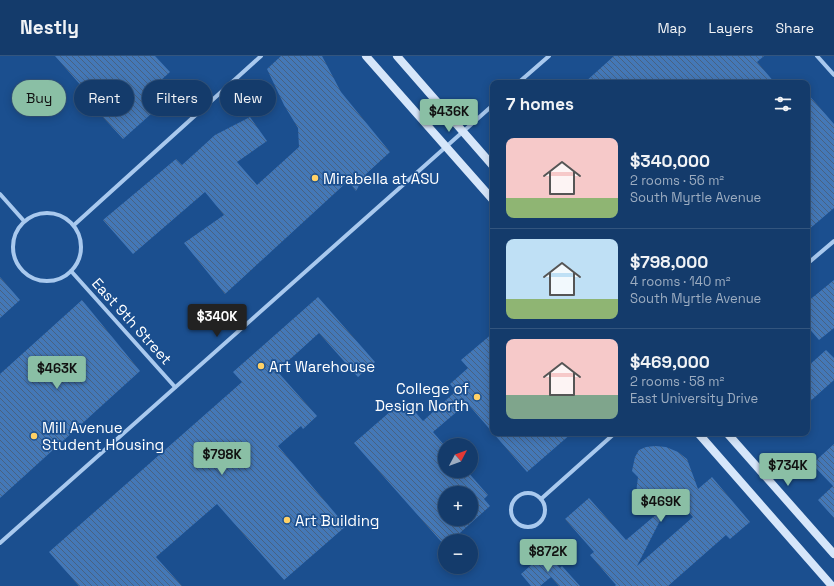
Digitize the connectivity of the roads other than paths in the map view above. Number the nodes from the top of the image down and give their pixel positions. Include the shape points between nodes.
1 (261, 56) edge
2 (366, 56) edge
3 (397, 56) edge
4 (549, 56) edge
5 (818, 56) edge
6 (834, 75) edge
7 (521, 80) edge
8 (490, 108) edge
9 (463, 131) junction
10 (445, 146) junction
11 (490, 162) edge
12 (0, 194) edge
13 (490, 197) edge
14 (24, 221) junction
15 (74, 225) junction
16 (834, 240) edge
17 (810, 261) edge
18 (71, 271) junction
19 (175, 387) junction
20 (612, 436) edge
21 (701, 436) edge
22 (730, 436) edge
23 (542, 499) junction
24 (0, 543) edge
25 (834, 554) edge
26 (832, 586) edge

1 - 15 street
2 - 10 main road
3 - 9 main road
4 - 7 street
5 - 6 street
8 - 9 street
9 - 10 street
9 - 11 main road
10 - 13 main road
10 - 19 street
12 - 14 street
14 - 15 street via 44,212 55,213
14 - 18 street via 17,229 13,250 22,270 31,277 41,280 52,280
15 - 18 street via 79,234 81,249 77,263
16 - 17 street
18 - 19 street, East 9th Street
19 - 24 street
20 - 23 street
21 - 26 main road
22 - 25 main road
23 - 23 street via 526,493 516,498 511,506 515,521 529,527 541,522 545,508

